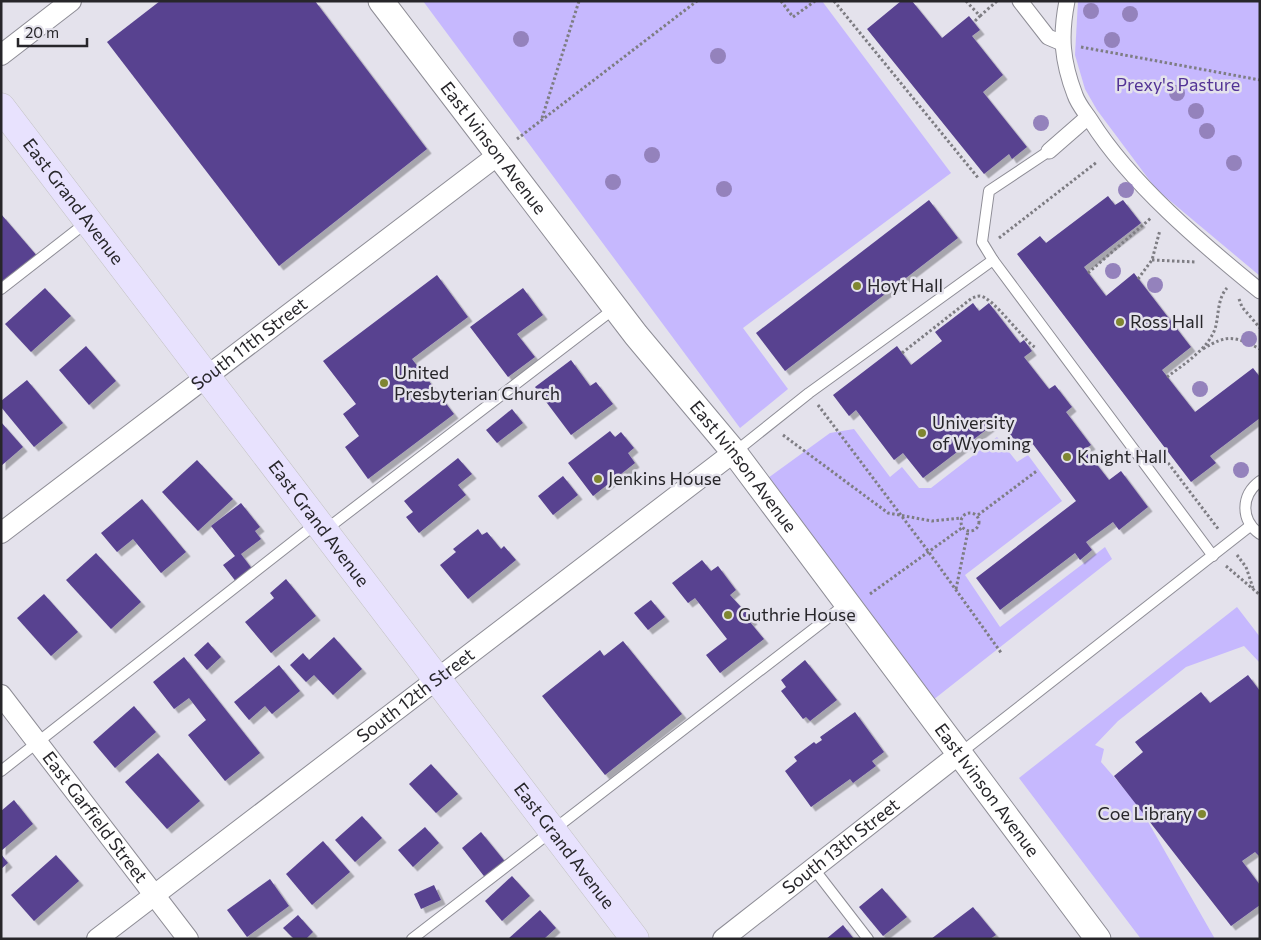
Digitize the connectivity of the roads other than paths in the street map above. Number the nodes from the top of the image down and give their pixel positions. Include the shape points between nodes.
1 (71, 1) edge
2 (381, 1) edge
3 (1020, 1) edge
4 (1067, 1) edge
5 (1062, 43) junction
6 (1, 55) edge
7 (1, 107) edge
8 (1088, 117) junction
9 (1049, 152) joint
10 (498, 154) junction
11 (88, 222) junction
12 (993, 260) junction
13 (1, 289) edge
14 (1260, 291) edge
15 (615, 308) junction
16 (206, 377) junction
17 (734, 452) junction
18 (1260, 481) edge
19 (1250, 526) junction
20 (320, 527) junction
21 (1, 533) edge
22 (1260, 534) edge
23 (1213, 556) junction
24 (848, 607) junction
25 (437, 680) junction
26 (1, 695) edge
27 (38, 743) junction
28 (959, 754) junction
29 (1, 771) edge
30 (552, 831) junction
31 (814, 869) junction
32 (154, 895) junction
33 (97, 939) edge
34 (188, 939) edge
35 (412, 939) edge
36 (635, 939) edge
37 (723, 939) edge
38 (868, 939) edge
39 (1098, 939) edge

1 - 6 street
2 - 10 street, East Ivinson Avenue
3 - 5 street via 1048,37
4 - 5 street
5 - 8 street via 1075,96
7 - 11 main road, East Grand Avenue
8 - 9 street
8 - 14 street via 1112,151 1164,206 1198,240
9 - 12 lane via 988,191 982,242
10 - 15 street, East Ivinson Avenue
10 - 16 street, South 11th Street
11 - 13 lane
11 - 16 main road, East Grand Avenue
12 - 17 lane via 772,420
12 - 23 lane
15 - 17 street, East Ivinson Avenue
15 - 20 lane
16 - 20 main road, East Grand Avenue
16 - 21 street, South 11th Street
17 - 24 street, East Ivinson Avenue
17 - 25 street, South 12th Street
18 - 19 lane via 1246,497 1244,507
19 - 22 lane
19 - 23 lane
20 - 25 main road, East Grand Avenue
20 - 27 lane
23 - 28 lane
24 - 28 street, East Ivinson Avenue
24 - 30 lane
25 - 30 main road, East Grand Avenue
25 - 32 street, South 12th Street
26 - 27 street, East Garfield Street
27 - 29 lane
27 - 32 street, East Garfield Street
28 - 31 street, South 13th Street
28 - 39 street, East Ivinson Avenue
30 - 35 lane
30 - 36 main road, East Grand Avenue
31 - 37 street, South 13th Street
31 - 38 lane
32 - 33 street, South 12th Street
32 - 34 street, East Garfield Street

